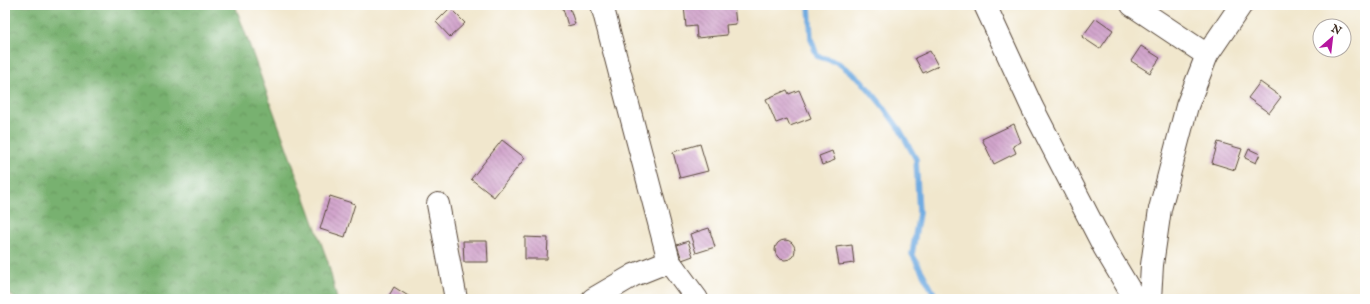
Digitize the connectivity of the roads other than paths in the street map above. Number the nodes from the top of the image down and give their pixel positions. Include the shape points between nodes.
1 (602, 5) edge
2 (985, 5) edge
3 (1132, 5) edge
4 (1240, 5) edge
5 (1207, 55) junction
6 (438, 204) dead end
7 (669, 261) junction
8 (456, 299) edge
9 (593, 299) edge
10 (697, 299) edge
11 (1135, 299) edge
12 (1150, 299) edge

1 - 7 street
2 - 11 street via 1032,107 1104,247
3 - 5 street
4 - 5 street
5 - 12 street via 1187,106 1160,209
6 - 8 street
7 - 9 street via 634,275
7 - 10 street

